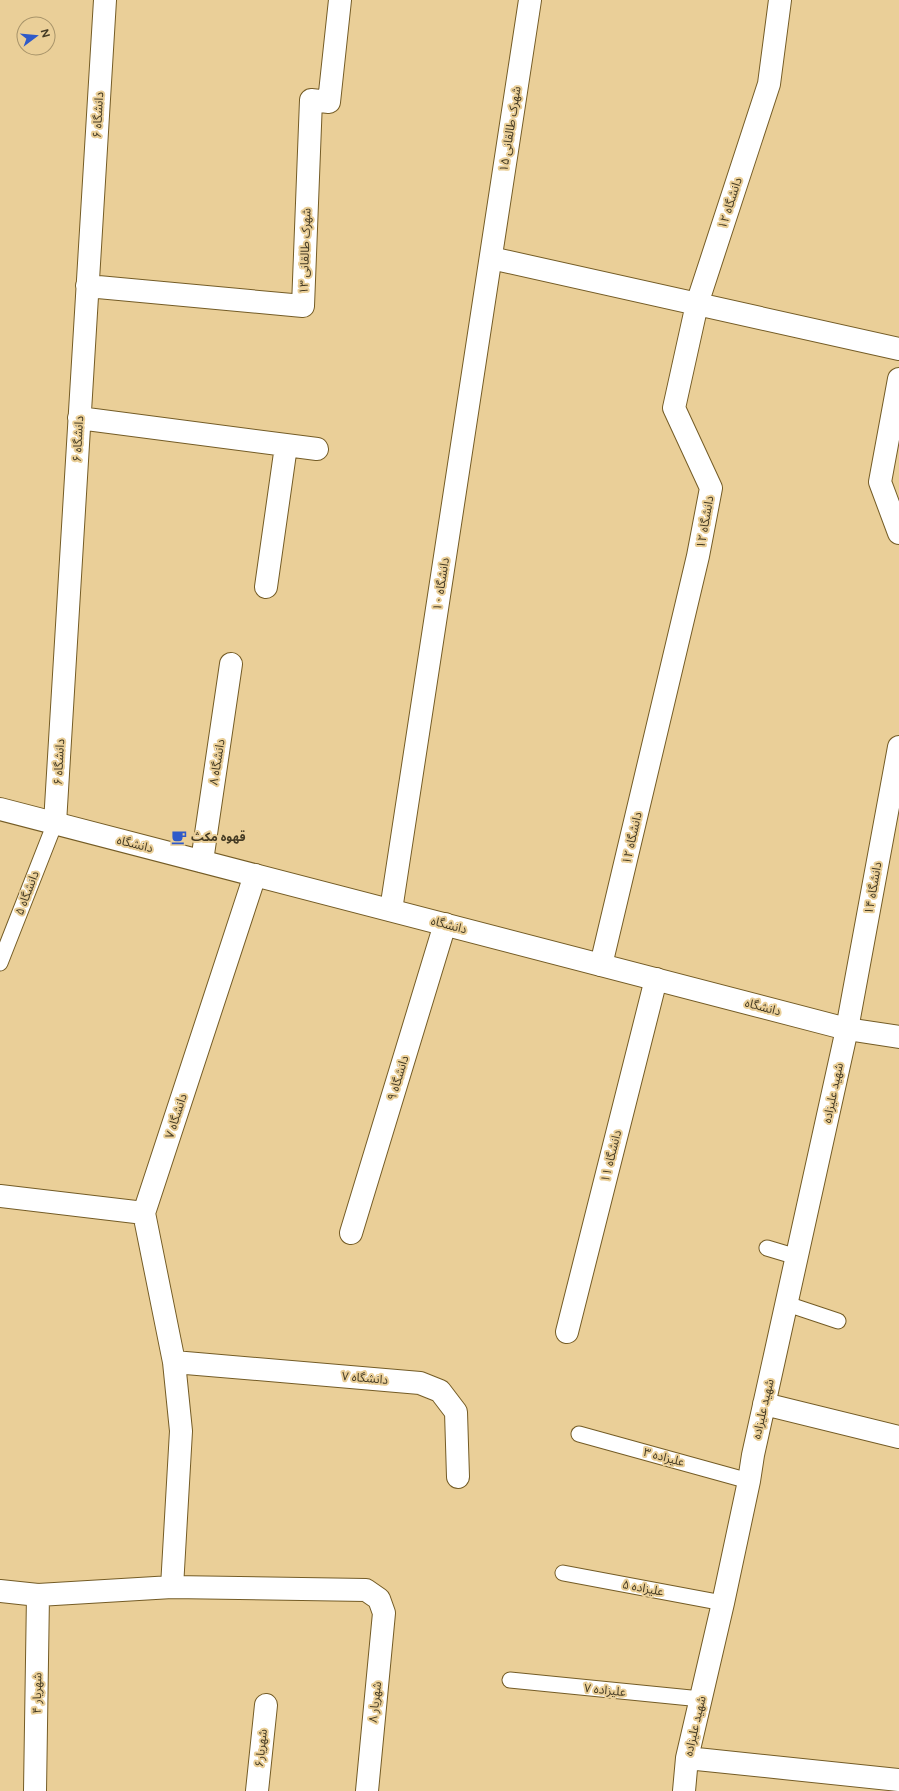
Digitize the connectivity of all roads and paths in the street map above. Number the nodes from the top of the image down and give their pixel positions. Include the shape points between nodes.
1 (105, 0) edge
2 (340, 0) edge
3 (530, 0) edge
4 (780, 0) edge
5 (491, 258) junction
6 (87, 286) junction
7 (697, 304) junction
8 (899, 349) edge
9 (899, 379) edge
10 (79, 418) junction
11 (286, 446) junction
12 (317, 449) dead end
13 (899, 533) edge
14 (266, 587) dead end
15 (231, 664) dead end
16 (899, 747) edge
17 (0, 809) edge
18 (55, 823) junction
19 (202, 861) junction
20 (255, 875) junction
21 (391, 910) junction
22 (445, 924) junction
23 (0, 963) edge
24 (601, 965) junction
25 (656, 979) junction
26 (847, 1029) junction
27 (899, 1037) edge
28 (0, 1196) edge
29 (144, 1213) junction
30 (351, 1232) dead end
31 (767, 1248) dead end
32 (797, 1257) junction
33 (787, 1304) junction
34 (838, 1321) dead end
35 (566, 1332) dead end
36 (174, 1362) junction
37 (764, 1404) junction
38 (579, 1434) dead end
39 (899, 1437) edge
40 (458, 1477) dead end
41 (749, 1481) junction
42 (563, 1573) dead end
43 (172, 1587) junction
44 (0, 1591) edge
45 (38, 1595) junction
46 (723, 1603) junction
47 (510, 1680) dead end
48 (700, 1699) junction
49 (266, 1705) dead end
50 (687, 1758) junction
51 (899, 1780) edge
52 (36, 1791) edge
53 (257, 1791) edge
54 (367, 1791) edge
55 (684, 1791) edge

1 - 6 street, دانشگاه ۶
2 - 6 street, شهرک طالقانی ۱۳ via 329,102 311,100 303,306
3 - 5 street, شهرک طالقانی ۱۵
4 - 7 street, دانشگاه ۱۲ via 770,84
5 - 7 street
5 - 21 street, دانشگاه ۱۰
6 - 10 street, دانشگاه ۶
7 - 8 street
7 - 24 street, دانشگاه ۱۲ via 674,408 711,488 698,556
9 - 13 street via 880,482
10 - 11 street
10 - 18 street, دانشگاه ۶
11 - 12 street
11 - 14 street
15 - 19 street, دانشگاه ۸
16 - 26 street, دانشگاه ۱۴
17 - 18 street, دانشگاه
18 - 19 street, دانشگاه
18 - 23 lane, دانشگاه ۵
19 - 20 street, دانشگاه
20 - 21 street, دانشگاه
20 - 29 street, دانشگاه ۷
21 - 22 street, دانشگاه
22 - 24 street, دانشگاه
22 - 30 street, دانشگاه ۹
24 - 25 street, دانشگاه
25 - 26 street, دانشگاه
25 - 35 street, دانشگاه ۱۱
26 - 27 street, دانشگاه
26 - 32 street, شهید علیزاده
28 - 29 street
29 - 36 street, دانشگاه ۷
31 - 32 lane
32 - 33 street, شهید علیزاده
33 - 34 lane
33 - 37 street, شهید علیزاده
36 - 40 street, دانشگاه ۷ via 420,1383 440,1391 456,1412
36 - 43 street, دانشگاه ۷ via 181,1431
37 - 39 street
37 - 41 street, شهید علیزاده
38 - 41 lane, علیزاده ۳
41 - 46 street, شهید علیزاده
42 - 46 lane, علیزاده ۵
43 - 45 street
43 - 54 street, شهریار ۸ via 366,1590 379,1599 384,1613
44 - 45 street
45 - 52 street, شهریار ۴
46 - 48 street, شهید علیزاده
47 - 48 lane, علیزاده ۷
48 - 50 street, شهید علیزاده
49 - 53 street, شهریار۶
50 - 51 street
50 - 55 street, شهید علیزاده

